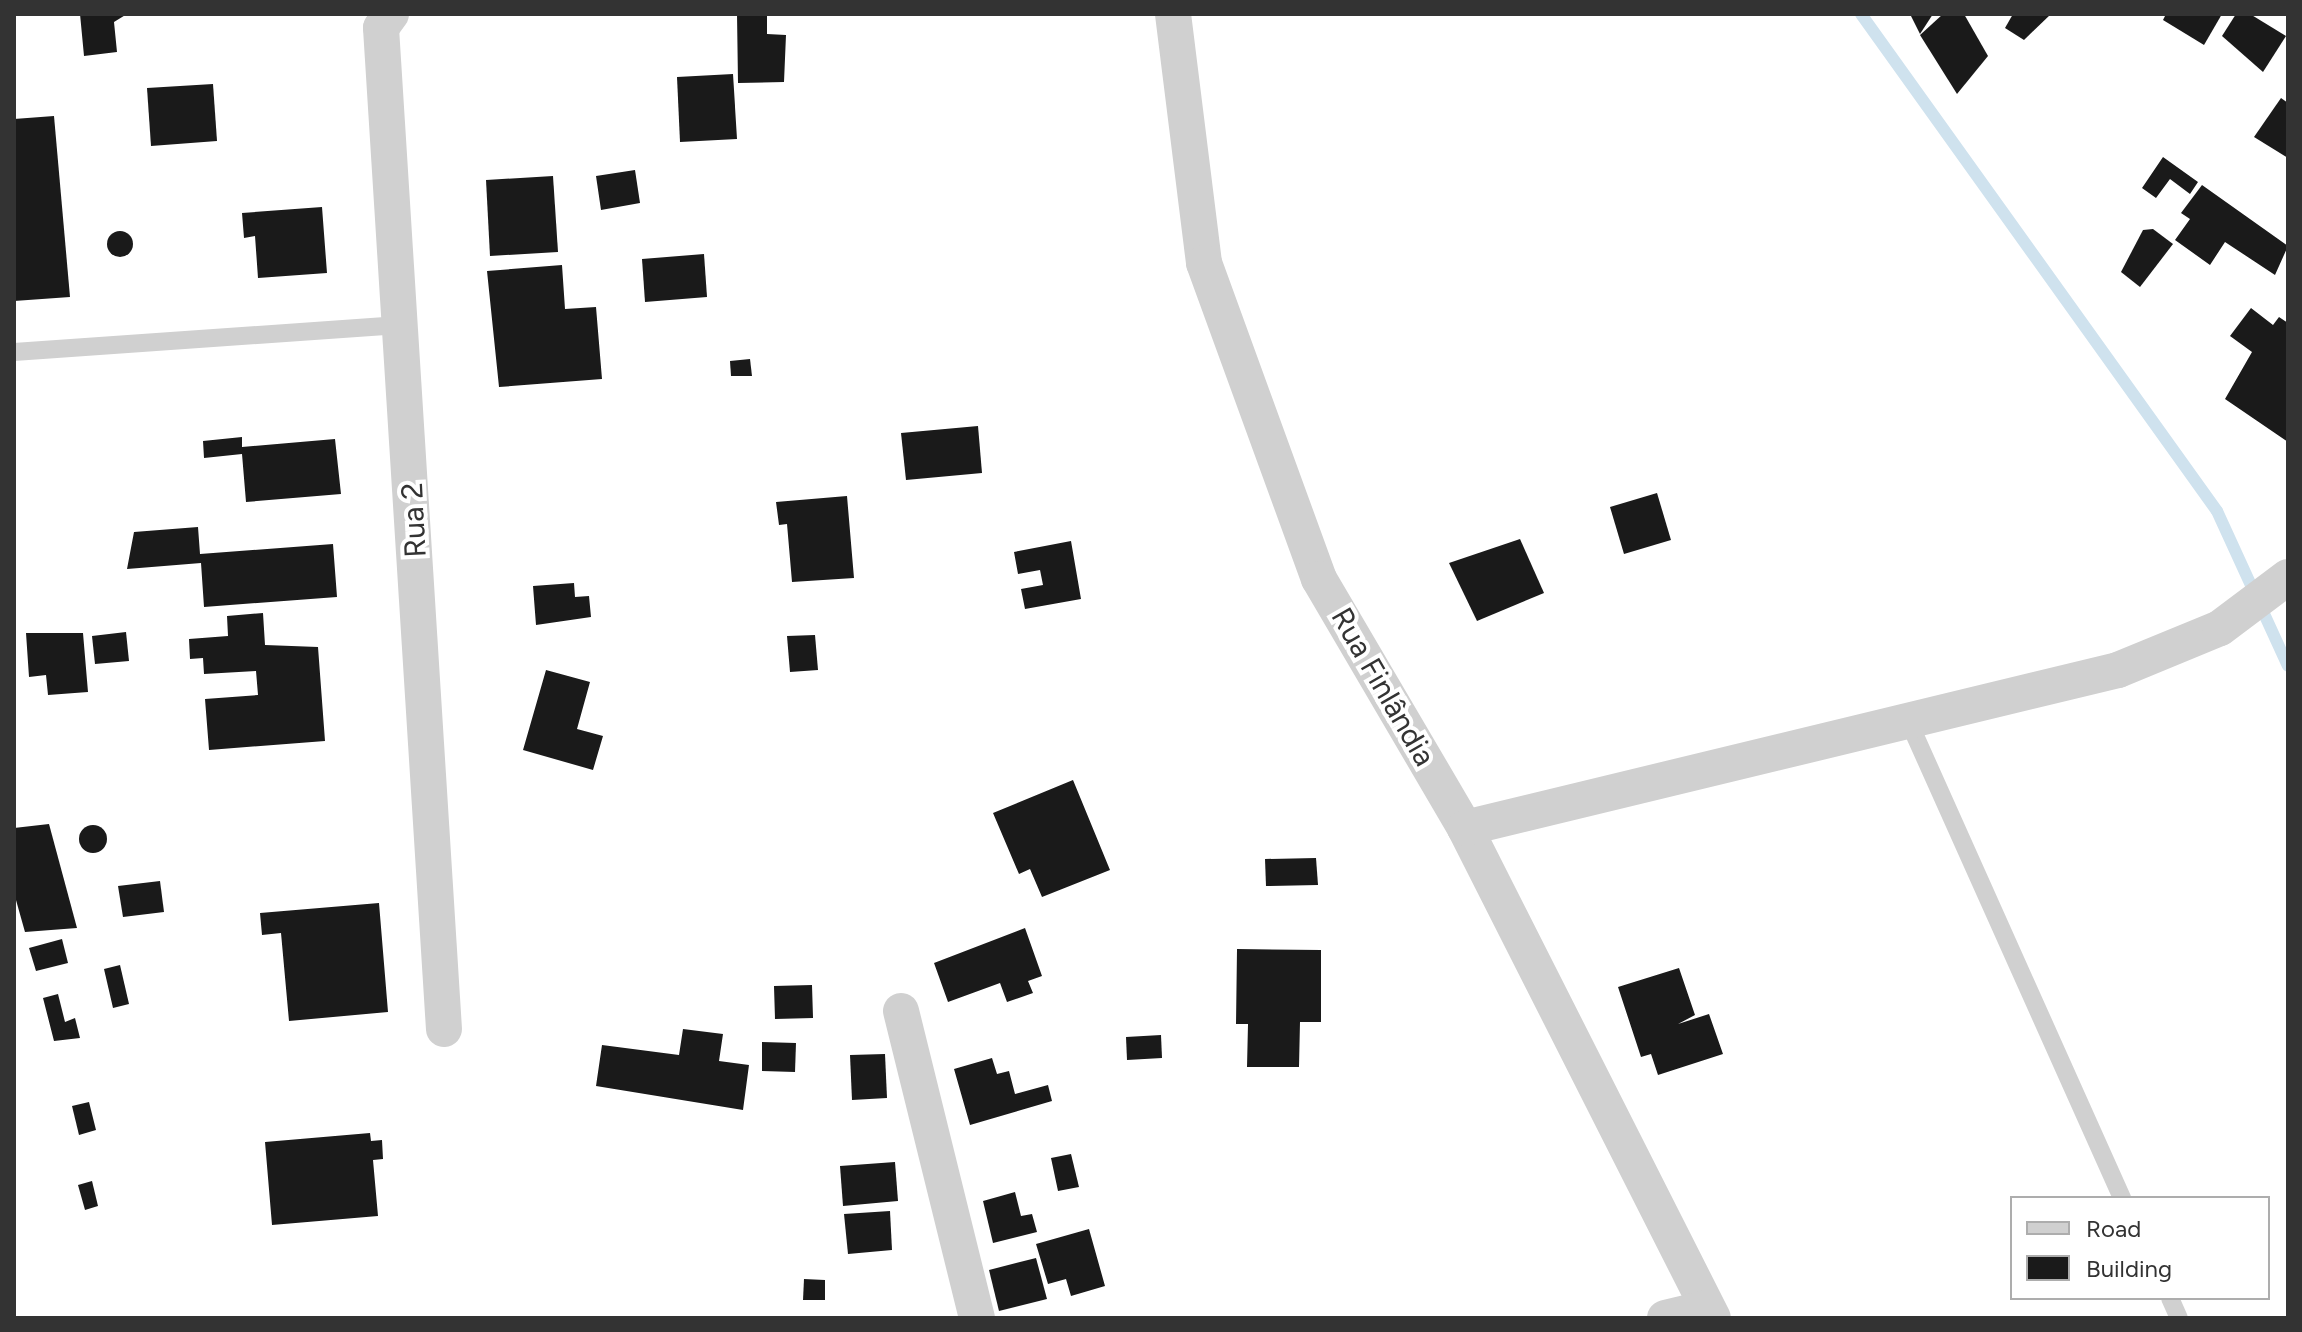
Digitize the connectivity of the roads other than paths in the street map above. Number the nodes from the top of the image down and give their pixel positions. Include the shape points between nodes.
1 (391, 14) edge
2 (1173, 14) edge
3 (403, 325) junction
4 (14, 352) edge
5 (2288, 577) edge
6 (1908, 720) junction
7 (1465, 828) junction
8 (901, 1011) dead end
9 (444, 1029) dead end
10 (2121, 1196) edge
11 (1710, 1313) edge
12 (977, 1318) edge
13 (1665, 1318) edge

1 - 3 street, Rua 2 via 381,28
2 - 7 street, Rua Finlândia via 1204,263 1319,579
3 - 4 lane
3 - 9 street, Rua 2
5 - 6 street via 2220,628 2118,670
6 - 7 street
6 - 10 lane
7 - 11 street, Rua Finlândia
8 - 12 street
11 - 13 street

